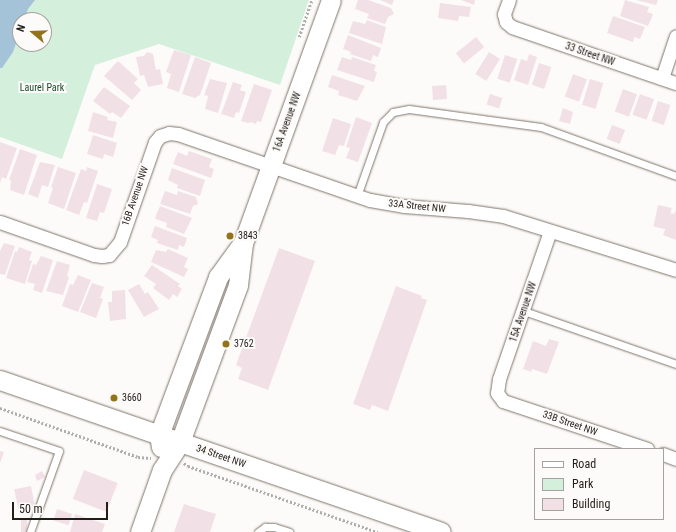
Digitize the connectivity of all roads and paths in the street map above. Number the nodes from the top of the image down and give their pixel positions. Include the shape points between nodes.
1 (331, 0) edge
2 (509, 0) edge
3 (676, 36) edge
4 (662, 78) junction
5 (676, 83) edge
6 (160, 136) joint
7 (271, 166) junction
8 (676, 176) edge
9 (357, 196) junction
10 (0, 222) edge
11 (550, 231) junction
12 (243, 243) junction
13 (676, 270) edge
14 (524, 311) junction
15 (676, 364) edge
16 (0, 380) edge
17 (497, 394) joint
18 (0, 408) edge
19 (0, 431) edge
20 (160, 435) junction
21 (180, 442) junction
22 (644, 448) edge
23 (664, 454) edge
24 (140, 456) dead end
25 (676, 459) edge
26 (186, 463) dead end
27 (162, 470) junction
28 (30, 532) edge
29 (140, 532) edge
30 (258, 532) edge
31 (289, 532) edge
32 (378, 532) edge
33 (441, 532) edge

1 - 7 street, 16A Avenue NW
2 - 4 street, 33 Street NW via 504,14 506,22 517,29
3 - 4 street
4 - 5 street, 33 Street NW
6 - 7 street, 33A Street NW via 178,134
6 - 10 street, 16B Avenue NW via 151,149 120,242 110,255 94,255
7 - 9 street, 33A Street NW
7 - 12 street, 16A Avenue NW
8 - 9 lane via 541,127 409,109 393,112 383,122
9 - 11 street, 33A Street NW via 404,206 484,213 510,218
11 - 13 street, 33A Street NW
11 - 14 street, 15A Avenue NW
12 - 20 street, 16A Avenue NW via 218,277
12 - 21 street, 16A Avenue NW via 238,285
14 - 15 lane
14 - 17 street, 15A Avenue NW via 499,379
16 - 20 street, 34 Street NW
17 - 22 street, 33B Street NW via 503,401
18 - 24 path
19 - 28 lane via 59,451
20 - 21 street, 34 Street NW
20 - 27 street, 16A Avenue NW
21 - 27 street, 16A Avenue NW
21 - 33 street, 34 Street NW
23 - 25 street
26 - 32 path via 188,466
27 - 29 street, 16A Avenue NW
30 - 31 lane via 265,527

